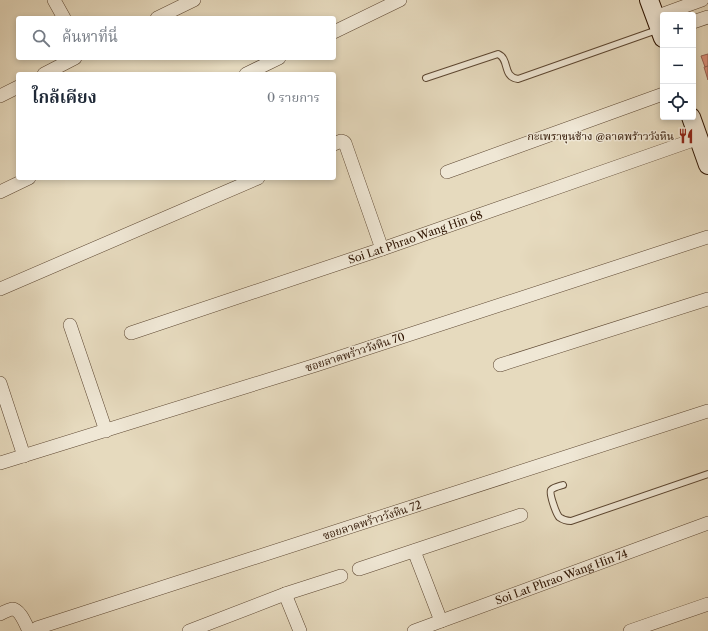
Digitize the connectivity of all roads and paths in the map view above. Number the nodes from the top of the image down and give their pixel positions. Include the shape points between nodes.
1 (54, 0) edge
2 (194, 0) edge
3 (400, 0) edge
4 (649, 0) edge
5 (702, 0) edge
6 (686, 12) edge
7 (63, 16) edge
8 (161, 16) edge
9 (708, 17) edge
10 (696, 21) edge
11 (660, 28) edge
12 (660, 30) edge
13 (336, 31) edge
14 (71, 60) edge
15 (275, 60) edge
16 (48, 72) edge
17 (250, 72) edge
18 (426, 78) dead end
19 (16, 88) edge
20 (660, 95) edge
21 (0, 96) edge
22 (692, 120) edge
23 (699, 138) junction
24 (336, 143) edge
25 (707, 158) edge
26 (447, 172) dead end
27 (25, 180) edge
28 (253, 180) edge
29 (0, 192) edge
30 (708, 237) edge
31 (382, 249) junction
32 (0, 290) edge
33 (708, 299) edge
34 (70, 325) dead end
35 (131, 333) dead end
36 (500, 365) dead end
37 (0, 383) edge
38 (708, 411) edge
39 (106, 431) junction
40 (24, 456) junction
41 (0, 463) edge
42 (708, 474) edge
43 (563, 485) dead end
44 (521, 515) dead end
45 (708, 523) edge
46 (414, 551) junction
47 (358, 569) dead end
48 (341, 576) dead end
49 (285, 594) junction
50 (708, 604) edge
51 (0, 614) edge
52 (441, 621) junction
53 (33, 629) edge
54 (189, 631) edge
55 (300, 631) edge
56 (414, 631) edge
57 (630, 631) edge

1 - 7 street
2 - 8 street
3 - 13 street
4 - 11 main road
5 - 6 street
9 - 10 street
12 - 18 lane via 518,79 509,75 503,58 498,54
14 - 16 street
15 - 17 street
19 - 21 street
20 - 26 street
22 - 23 main road
23 - 25 main road
23 - 31 street, Soi Lat Phrao Wang Hin 68
24 - 31 street via 341,141 345,143
27 - 29 street
28 - 32 street
30 - 39 street, ซอยลาดพร้าววังหิน 70
31 - 35 street, Soi Lat Phrao Wang Hin 68
33 - 36 street
34 - 39 street
37 - 40 street
38 - 53 street, ซอยลาดพร้าววังหิน 72
39 - 40 street, ซอยลาดพร้าววังหิน 70
40 - 41 street, ซอยลาดพร้าววังหิน 70
42 - 43 lane via 571,521 559,516 551,496 553,488
44 - 46 street
45 - 52 street, Soi Lat Phrao Wang Hin 74
46 - 47 street
46 - 52 street
48 - 49 street
49 - 54 street
49 - 55 street
50 - 57 street
51 - 53 street via 16,610
52 - 56 street, Soi Lat Phrao Wang Hin 74

